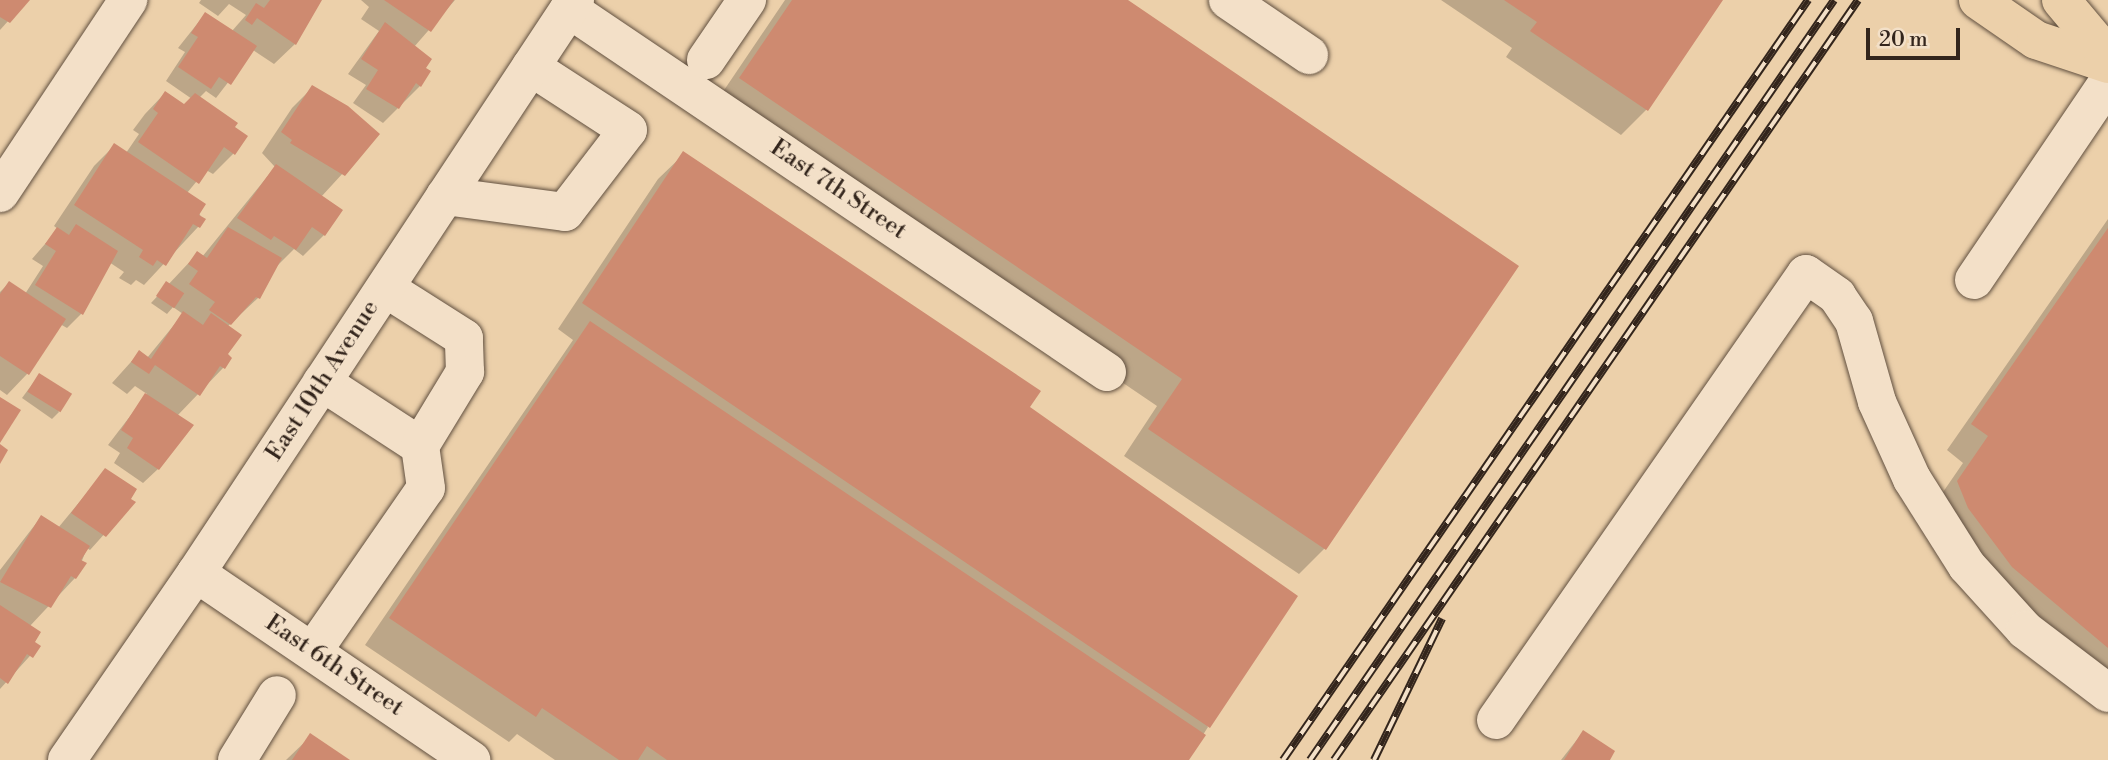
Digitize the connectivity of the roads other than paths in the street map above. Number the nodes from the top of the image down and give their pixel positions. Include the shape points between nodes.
1 (128, 0) edge
2 (747, 0) edge
3 (1227, 0) edge
4 (1978, 0) edge
5 (2061, 0) edge
6 (572, 5) edge
7 (1309, 55) dead end
8 (2108, 56) edge
9 (706, 60) dead end
10 (2108, 64) edge
11 (531, 67) junction
12 (2108, 82) edge
13 (0, 193) edge
14 (445, 196) junction
15 (1974, 279) dead end
16 (385, 288) junction
17 (1107, 372) dead end
18 (322, 382) junction
19 (420, 446) junction
20 (196, 573) junction
21 (313, 651) junction
22 (2108, 693) edge
23 (277, 695) dead end
24 (1496, 720) dead end
25 (68, 760) edge
26 (237, 760) edge
27 (471, 760) edge

1 - 13 street
2 - 9 street
3 - 7 street
4 - 10 main road via 2036,40
5 - 8 main road
6 - 11 street, East 10th Avenue
6 - 17 street, East 7th Street
11 - 14 street, East 10th Avenue
11 - 14 street via 628,130 565,212
12 - 15 street
14 - 16 street, East 10th Avenue
16 - 18 street, East 10th Avenue
16 - 19 street via 464,338 465,372
18 - 19 street
18 - 20 street, East 10th Avenue
19 - 21 street via 426,488
20 - 21 street, East 6th Street
20 - 25 street, East 10th Avenue
21 - 27 street, East 6th Street
22 - 24 street via 2025,630 1967,566 1912,479 1877,402 1854,321 1837,296 1806,274
23 - 26 street

